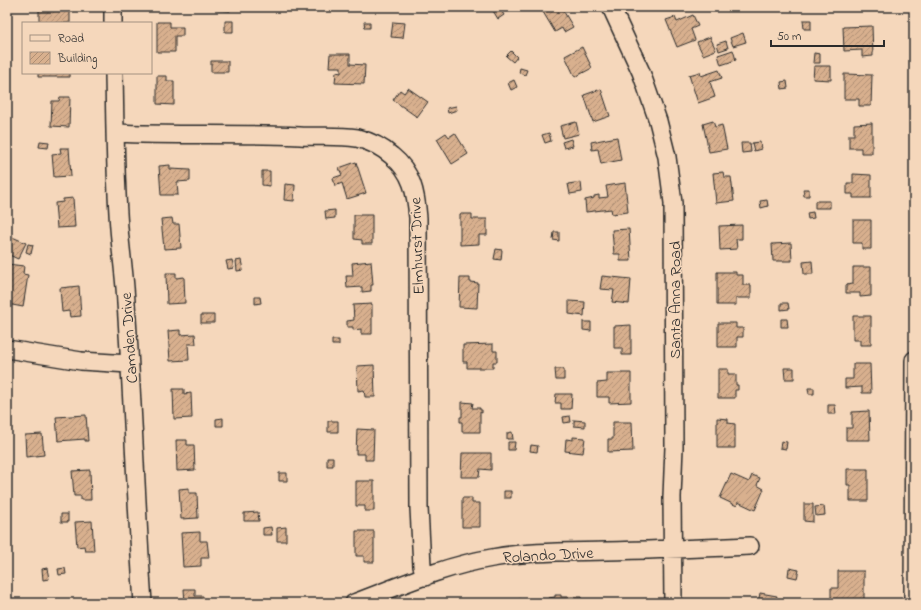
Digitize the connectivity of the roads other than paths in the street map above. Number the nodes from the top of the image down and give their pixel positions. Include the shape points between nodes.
1 (113, 7) edge
2 (611, 7) edge
3 (113, 22) edge
4 (114, 74) edge
5 (115, 133) junction
6 (7, 349) edge
7 (914, 360) edge
8 (129, 364) junction
9 (750, 546) dead end
10 (673, 550) junction
11 (425, 577) junction
12 (143, 603) edge
13 (354, 603) edge
14 (673, 603) edge
15 (913, 603) edge

1 - 3 street
2 - 10 street, Santa Anna Road via 641,72 658,121 674,203
4 - 5 street, Camden Drive
5 - 8 street, Camden Drive
5 - 11 street, Elmhurst Drive via 341,136 375,145 392,155 407,171 414,187 418,218 419,508 422,566
6 - 8 street via 81,361
7 - 15 street
8 - 12 street, Camden Drive
9 - 10 street, Rolando Drive
10 - 11 street, Rolando Drive via 529,553 464,564
10 - 14 street, Santa Anna Road
11 - 13 street, Rolando Drive

